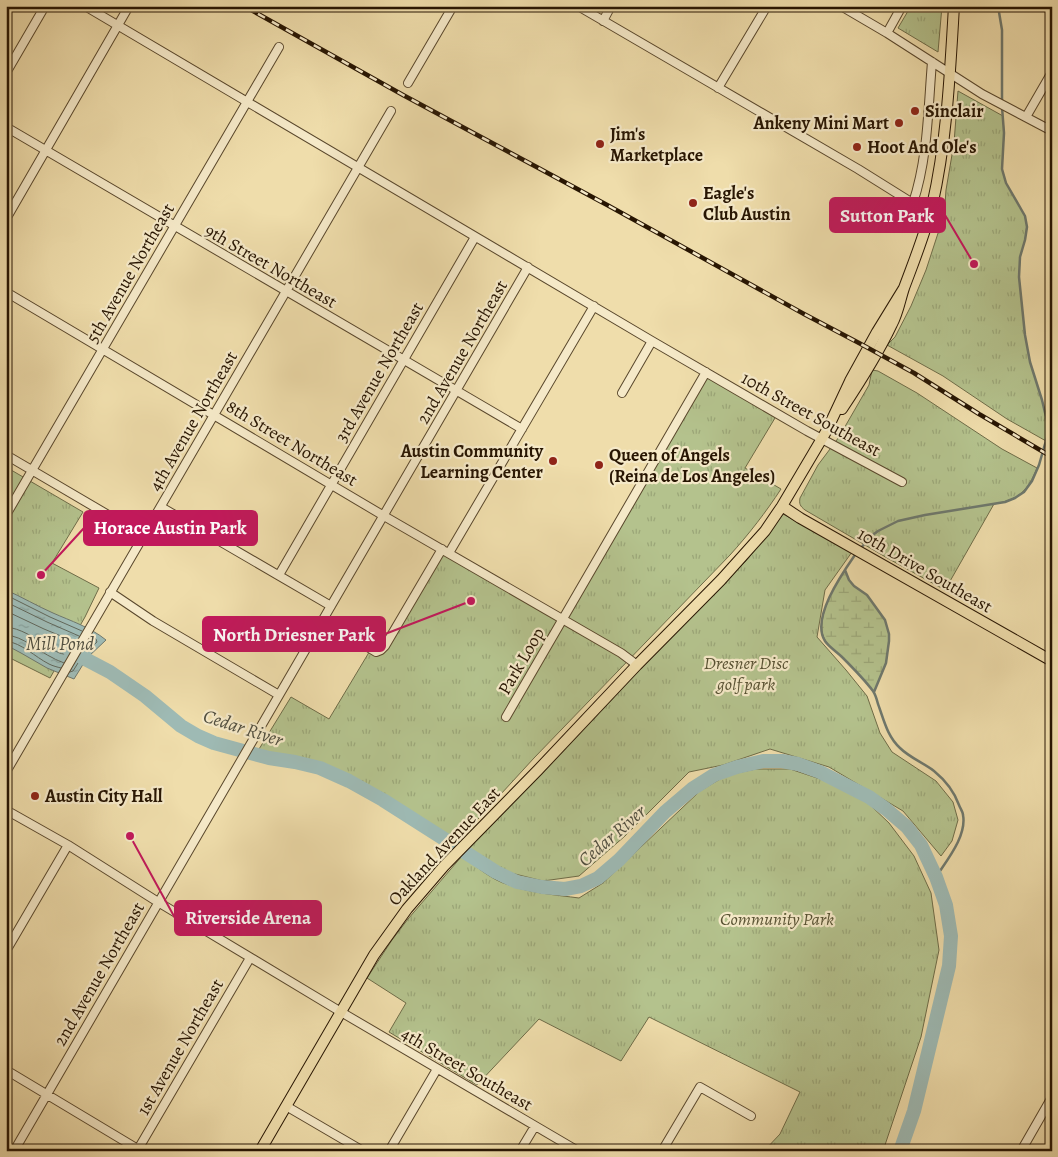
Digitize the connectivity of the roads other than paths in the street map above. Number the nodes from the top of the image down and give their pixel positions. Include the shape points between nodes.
1 (45, 6) edge
2 (84, 6) edge
3 (129, 6) edge
4 (453, 6) edge
5 (578, 6) edge
6 (611, 6) edge
7 (767, 6) edge
8 (841, 6) edge
9 (902, 6) edge
10 (954, 6) edge
11 (603, 20) junction
12 (117, 26) junction
13 (887, 33) junction
14 (279, 47) dead end
15 (932, 62) junction
16 (1052, 72) edge
17 (6, 73) edge
18 (950, 74) junction
19 (408, 83) dead end
20 (718, 88) junction
21 (247, 102) junction
22 (391, 111) dead end
23 (1026, 117) junction
24 (6, 127) edge
25 (1052, 131) edge
26 (46, 150) junction
27 (358, 168) junction
28 (913, 203) junction
29 (930, 214) junction
30 (6, 218) edge
31 (174, 226) junction
32 (475, 237) junction
33 (528, 267) junction
34 (6, 292) edge
35 (286, 292) junction
36 (594, 306) junction
37 (652, 341) junction
38 (103, 349) junction
39 (403, 360) junction
40 (706, 372) junction
41 (456, 391) junction
42 (622, 393) dead end
43 (214, 415) junction
44 (522, 429) junction
45 (822, 439) junction
46 (6, 455) edge
47 (32, 470) junction
48 (902, 482) dead end
49 (332, 484) junction
50 (782, 506) junction
51 (161, 507) junction
52 (6, 514) edge
53 (384, 516) junction
54 (144, 536) junction
55 (446, 551) junction
56 (279, 575) junction
57 (110, 592) junction
58 (331, 606) junction
59 (562, 619) junction
60 (323, 620) junction
61 (1052, 661) edge
62 (637, 666) junction
63 (280, 695) junction
64 (506, 717) dead end
65 (6, 772) edge
66 (6, 810) edge
67 (68, 845) junction
68 (158, 902) junction
69 (6, 950) edge
70 (250, 958) junction
71 (341, 1012) junction
72 (437, 1069) junction
73 (6, 1070) edge
74 (46, 1094) junction
75 (1052, 1097) edge
76 (286, 1106) junction
77 (750, 1116) dead end
78 (535, 1126) junction
79 (138, 1150) edge
80 (14, 1151) edge
81 (260, 1151) edge
82 (363, 1151) edge
83 (389, 1151) edge
84 (520, 1151) edge
85 (578, 1151) edge
86 (662, 1151) edge
87 (1021, 1151) edge

1 - 17 street
2 - 12 street, 10th Street Southeast
3 - 12 street
4 - 19 street
5 - 11 street
6 - 11 street
7 - 20 street
8 - 13 street
9 - 13 street
10 - 18 main road, Oakland Avenue East
11 - 20 street
12 - 21 street, 10th Street Southeast
12 - 26 street
13 - 15 street
14 - 21 street, 5th Avenue Northeast
15 - 18 street
15 - 28 street via 924,155
16 - 23 street
18 - 23 street
18 - 29 main road, Oakland Avenue East via 942,150
20 - 28 street
21 - 27 street, 10th Street Southeast
21 - 31 street, 5th Avenue Northeast
22 - 27 street, 4th Avenue Northeast
23 - 25 street
24 - 26 street, 9th Street Northeast
26 - 30 street
26 - 31 street, 9th Street Northeast
27 - 32 street, 10th Street Southeast
27 - 35 street, 4th Avenue Northeast
28 - 29 street
29 - 45 main road, Oakland Avenue East via 893,323 861,381
31 - 35 street, 9th Street Northeast
31 - 38 street, 5th Avenue Northeast
32 - 33 street, 10th Street Southeast
32 - 39 street, 3rd Avenue Northeast
33 - 36 street, 10th Street Southeast
33 - 41 street, 2nd Avenue Northeast
34 - 38 street, 8th Street Northeast
35 - 39 street, 9th Street Northeast
35 - 43 street, 4th Avenue Northeast
36 - 37 street, 10th Street Southeast
36 - 44 street
37 - 40 street, 10th Street Southeast
37 - 42 street
38 - 43 street, 8th Street Northeast
38 - 47 street, 5th Avenue Northeast
39 - 41 street, 9th Street Northeast
39 - 49 street, 3rd Avenue Northeast
40 - 45 street, 10th Street Southeast
40 - 59 street
41 - 44 street, 9th Street Northeast
41 - 53 street, 2nd Avenue Northeast
43 - 49 street, 8th Street Northeast
43 - 51 street, 4th Avenue Northeast
44 - 55 street
45 - 48 street, 10th Street Southeast
45 - 50 main road, Oakland Avenue East
46 - 47 street
47 - 52 street, 5th Avenue Northeast
47 - 54 street
49 - 53 street, 8th Street Northeast
49 - 56 street, 3rd Avenue Northeast
50 - 61 main road, 10th Drive Southeast
50 - 62 main road, Oakland Avenue East via 766,531
51 - 54 street, 4th Avenue Northeast
51 - 56 street
53 - 55 street, 8th Street Northeast
53 - 58 street, 2nd Avenue Northeast
54 - 57 street, 4th Avenue Northeast
55 - 59 street, 8th Street Northeast
55 - 60 street via 381,650 376,652
56 - 58 street
57 - 63 street
57 - 65 street, 4th Avenue Northeast
58 - 60 street, 2nd Avenue Northeast
59 - 62 street, 8th Street Northeast via 621,653
59 - 64 street, Park Loop
60 - 63 street, 2nd Avenue Northeast
62 - 71 main road, Oakland Avenue East via 421,891 374,955
63 - 68 street, 2nd Avenue Northeast
66 - 67 street, 4th Street Southeast
67 - 68 street, 4th Street Southeast
67 - 69 street
68 - 70 street, 4th Street Southeast
68 - 74 street, 2nd Avenue Northeast
70 - 71 street, 4th Street Southeast
70 - 79 street, 1st Avenue Northeast
71 - 72 street, 4th Street Southeast
71 - 76 main road, Oakland Avenue East
72 - 78 street, 4th Street Southeast
72 - 83 street
73 - 74 street
74 - 79 street
74 - 80 street, 2nd Avenue Northeast
75 - 87 street
76 - 81 main road, Oakland Avenue East
76 - 82 street
77 - 86 street via 700,1087
78 - 84 street
78 - 85 street, 4th Street Southeast

